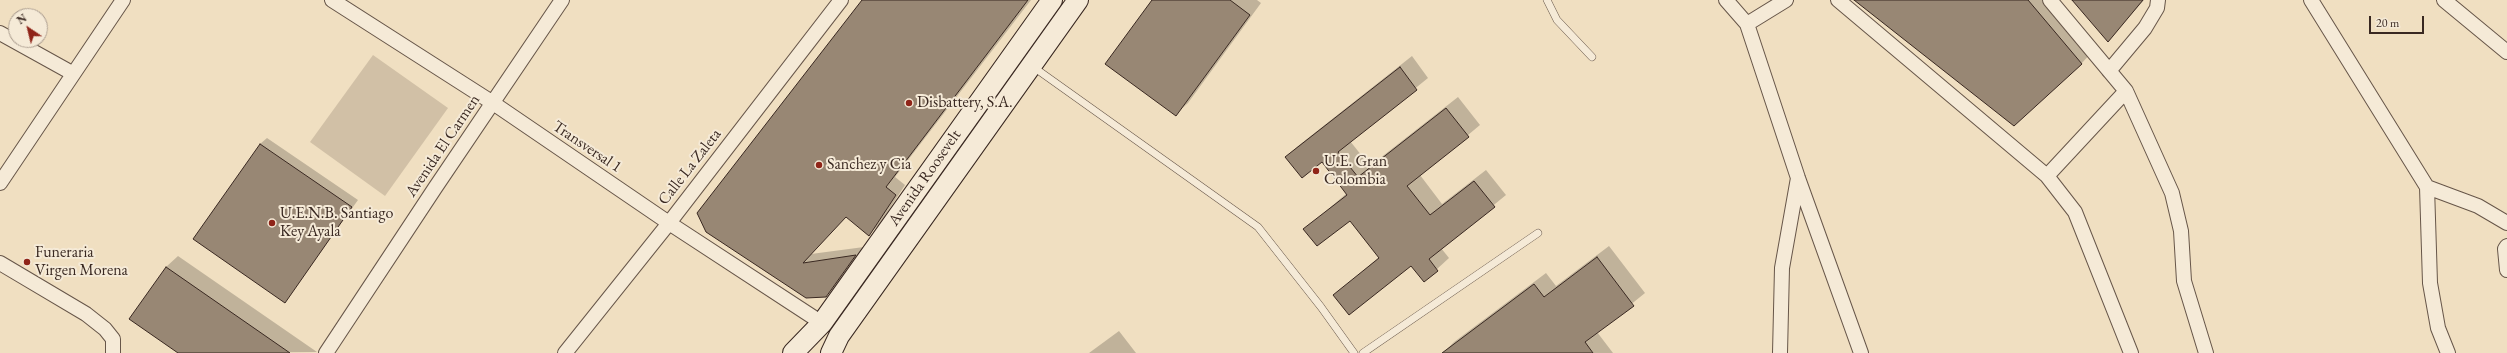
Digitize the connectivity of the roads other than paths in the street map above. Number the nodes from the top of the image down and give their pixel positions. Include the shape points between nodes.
1 (123, 0) edge
2 (332, 0) edge
3 (562, 0) edge
4 (841, 0) edge
5 (1052, 0) edge
6 (1078, 0) edge
7 (1547, 0) edge
8 (1726, 0) edge
9 (1786, 0) edge
10 (1838, 0) edge
11 (2050, 0) edge
12 (2158, 0) edge
13 (2311, 0) edge
14 (2444, 0) edge
15 (1747, 24) junction
16 (0, 33) edge
17 (2507, 52) edge
18 (1592, 57) dead end
19 (1031, 65) junction
20 (2109, 71) junction
21 (72, 73) junction
22 (2126, 91) junction
23 (493, 103) junction
24 (2047, 176) junction
25 (1798, 178) junction
26 (0, 183) edge
27 (2427, 187) junction
28 (669, 223) junction
29 (2507, 223) edge
30 (1538, 233) dead end
31 (2507, 246) edge
32 (0, 263) edge
33 (2507, 270) edge
34 (822, 323) junction
35 (113, 353) edge
36 (326, 353) edge
37 (565, 353) edge
38 (793, 353) edge
39 (831, 353) edge
40 (1354, 353) edge
41 (1363, 353) edge
42 (1780, 353) edge
43 (1861, 353) edge
44 (2131, 353) edge
45 (2206, 353) edge
46 (2448, 353) edge

1 - 21 street
2 - 23 street, Transversal 1
3 - 23 street, Avenida El Carmen
4 - 28 street, Calle La Zaleta
5 - 34 street, Avenida Roosevelt
6 - 19 street, Avenida Roosevelt
7 - 18 lane via 1557,20
8 - 15 street
9 - 15 street
10 - 24 street
11 - 20 street
12 - 20 street via 2157,8 2145,28
13 - 27 street
14 - 17 street
15 - 25 street
16 - 21 street
19 - 39 street, Avenida Roosevelt via 844,330
19 - 40 lane via 1258,227
20 - 22 street
21 - 26 street
22 - 24 street
22 - 45 street via 2172,193 2181,231 2184,281
23 - 28 street, Transversal 1
23 - 36 street, Avenida El Carmen
24 - 44 street via 2075,212
25 - 42 street via 1782,268
25 - 43 street
27 - 29 street via 2478,206
27 - 46 street via 2430,283 2438,328
28 - 34 street, Transversal 1
28 - 37 street, Calle La Zaleta
30 - 41 lane
31 - 33 street
32 - 35 street via 86,314 113,340
34 - 38 street, Avenida Roosevelt

